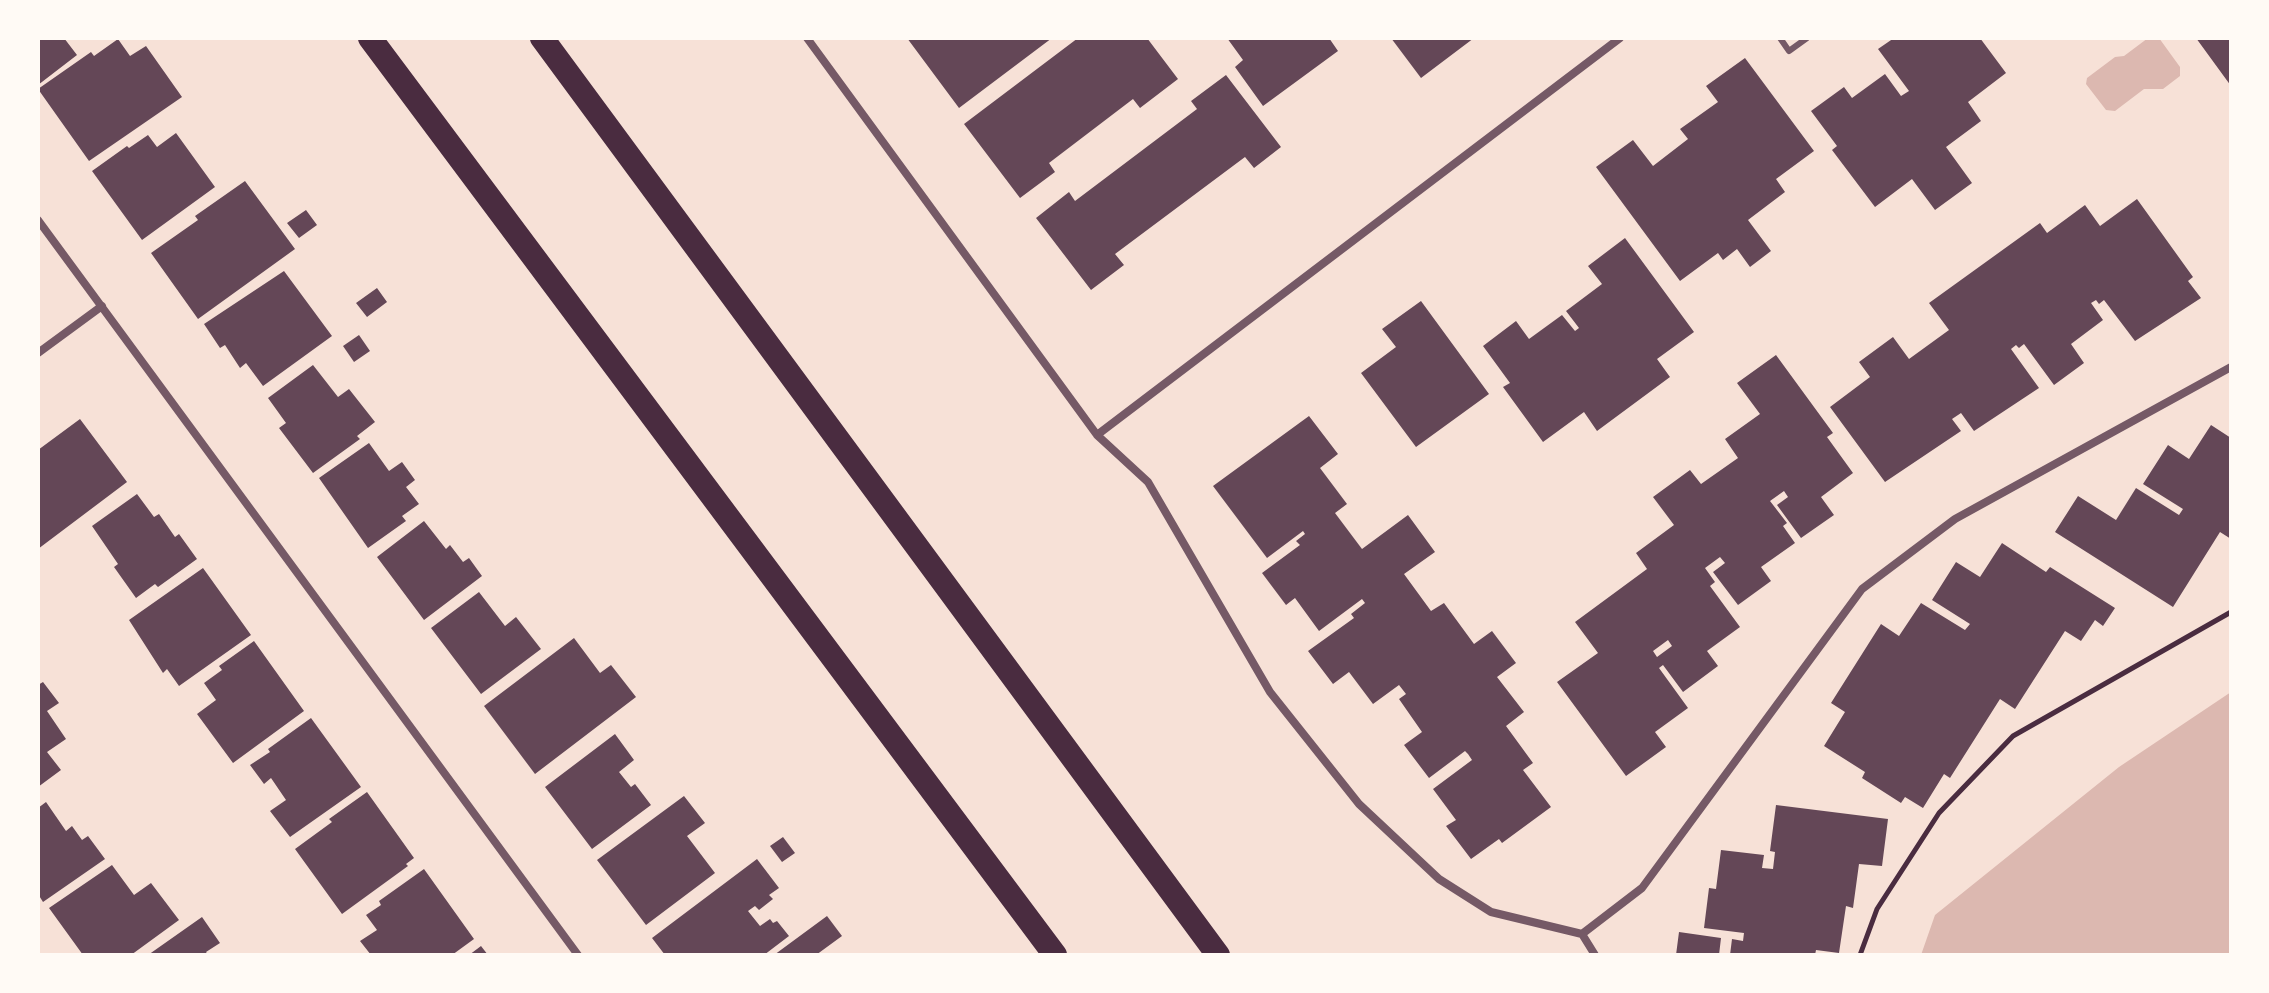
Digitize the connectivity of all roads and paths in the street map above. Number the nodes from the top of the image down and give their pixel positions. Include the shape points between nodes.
1 (370, 38) edge
2 (542, 38) edge
3 (807, 38) edge
4 (1620, 38) edge
5 (1780, 38) edge
6 (1807, 38) edge
7 (38, 220) edge
8 (102, 306) junction
9 (38, 353) edge
10 (2231, 367) edge
11 (1097, 435) junction
12 (2231, 612) edge
13 (1582, 934) junction
14 (578, 955) edge
15 (1055, 955) edge
16 (1218, 955) edge
17 (1595, 955) edge
18 (1860, 955) edge

1 - 15 highway
2 - 16 highway
3 - 11 street
4 - 11 street
5 - 6 lane via 1789,51
7 - 8 street
8 - 9 street
8 - 14 street
10 - 13 street via 1955,519 1862,589 1642,888
11 - 13 street via 1148,482 1270,692 1359,804 1439,879 1491,912
12 - 18 path via 2013,736 1939,813 1877,909
13 - 17 street

